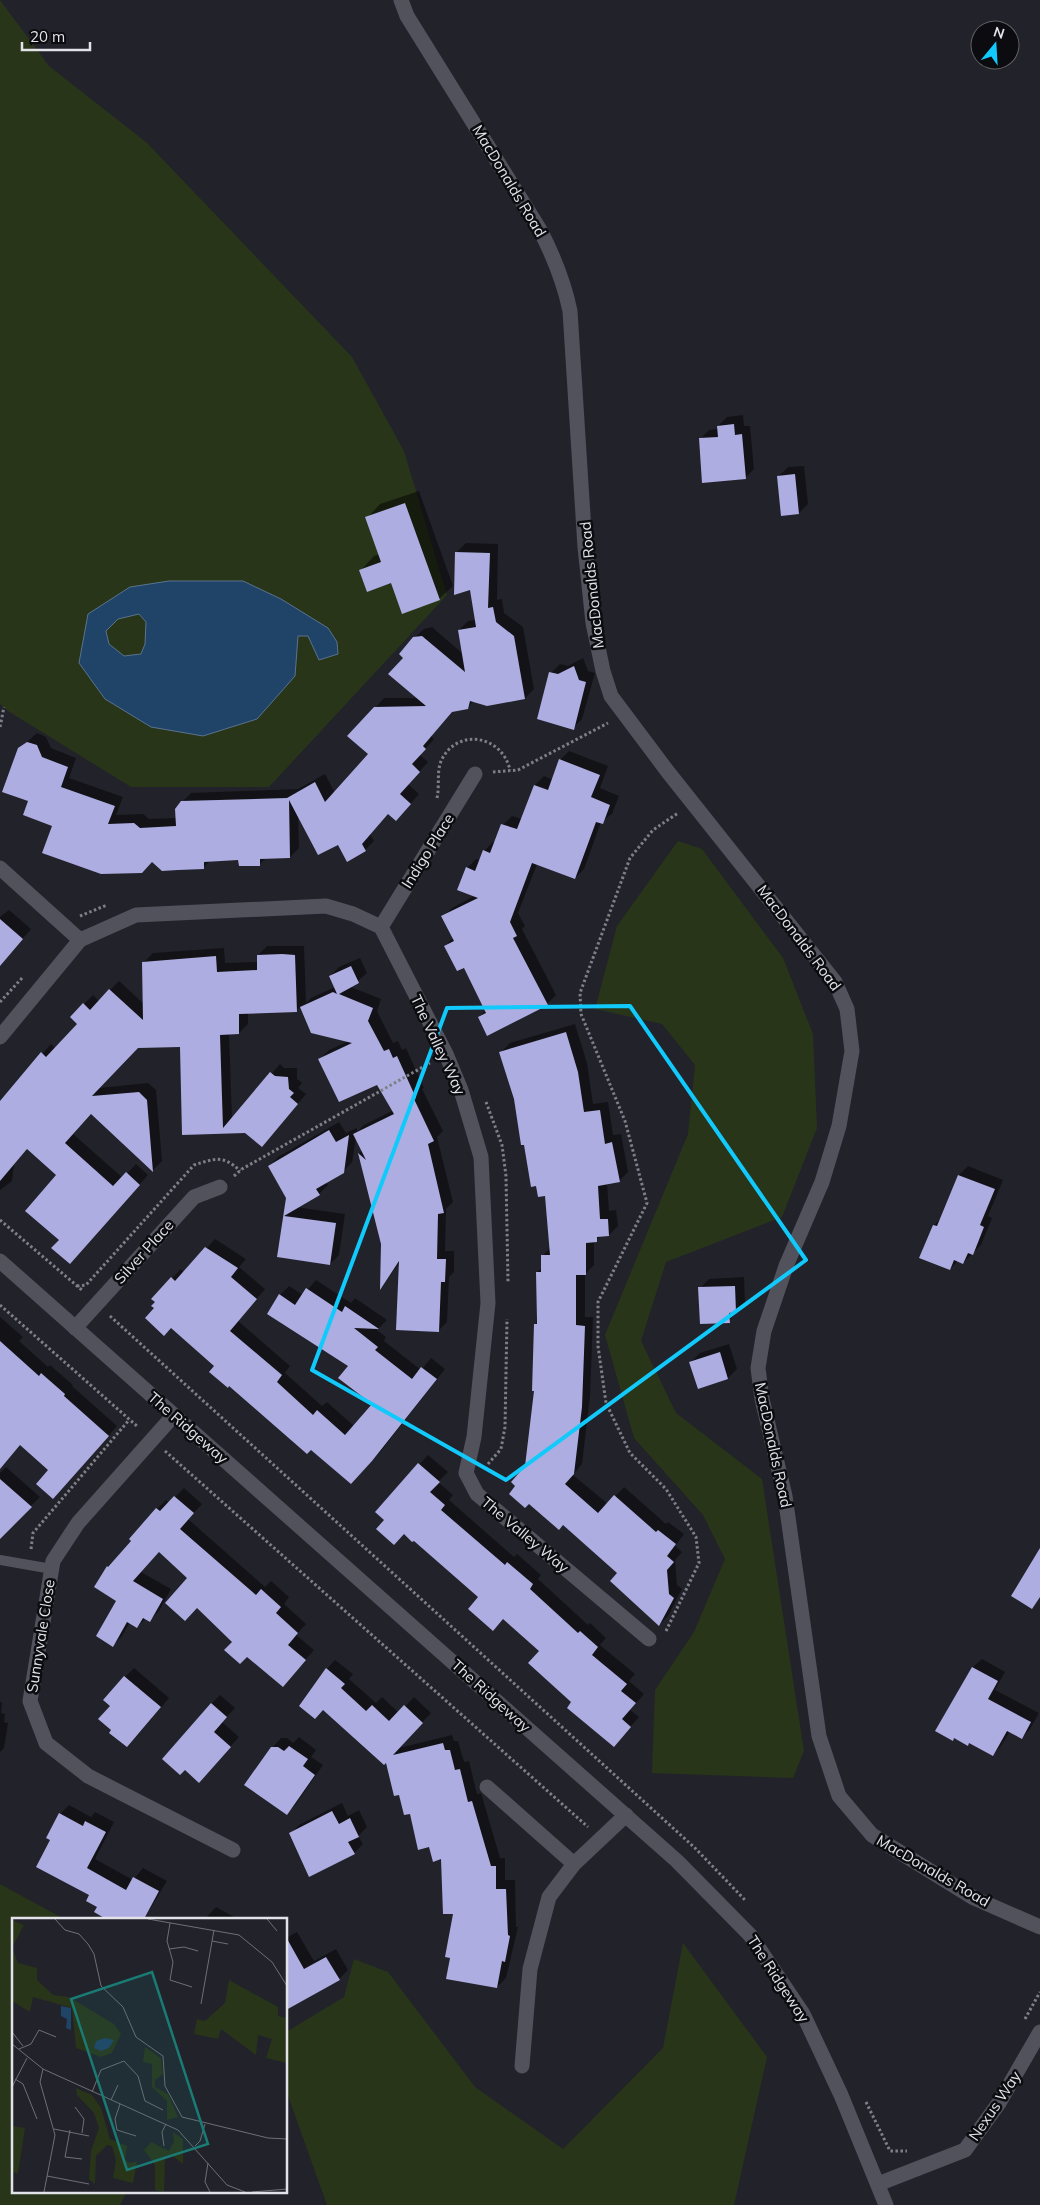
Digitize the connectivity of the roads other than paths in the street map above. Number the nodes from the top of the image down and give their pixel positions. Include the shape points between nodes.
1 (401, 0) edge
2 (475, 774) road end
3 (0, 868) edge
4 (381, 927) junction
5 (80, 940) junction
6 (0, 1037) edge
7 (220, 1187) road end
8 (0, 1261) edge
9 (75, 1328) junction
10 (174, 1415) junction
11 (0, 1560) edge
12 (52, 1569) junction
13 (649, 1639) road end
14 (487, 1787) dead end
15 (626, 1815) junction
16 (233, 1850) dead end
17 (574, 1864) junction
18 (1040, 1927) edge
19 (1040, 2032) edge
20 (522, 2066) dead end
21 (878, 2184) junction
22 (886, 2205) edge

1 - 18 street, MacDonalds Road via 407,16 540,230 560,272 570,311 593,623 612,696 835,982 847,1008 852,1051 832,1152 764,1331 758,1368 784,1496 819,1736 839,1796 872,1835 974,1898
2 - 4 street, Indigo Place
3 - 5 street
4 - 5 street via 326,906 136,915
4 - 13 street, The Valley Way via 446,1054 482,1157 488,1302 474,1437 466,1473 477,1494
5 - 6 street
7 - 9 street, Silver Place via 194,1198
8 - 9 street, The Ridgeway
9 - 10 street, The Ridgeway
10 - 12 street, Sunnyvale Close via 78,1523 53,1561
10 - 15 street, The Ridgeway
11 - 12 lane
12 - 16 street, Sunnyvale Close via 30,1700 46,1743 88,1776
14 - 17 street
15 - 17 street
15 - 21 street, The Ridgeway via 677,1860 750,1935 803,2014 842,2094
17 - 20 street via 548,1897 537,1938 530,1969
19 - 21 street, Nexus Way via 999,2103 965,2150
21 - 22 street, The Ridgeway

